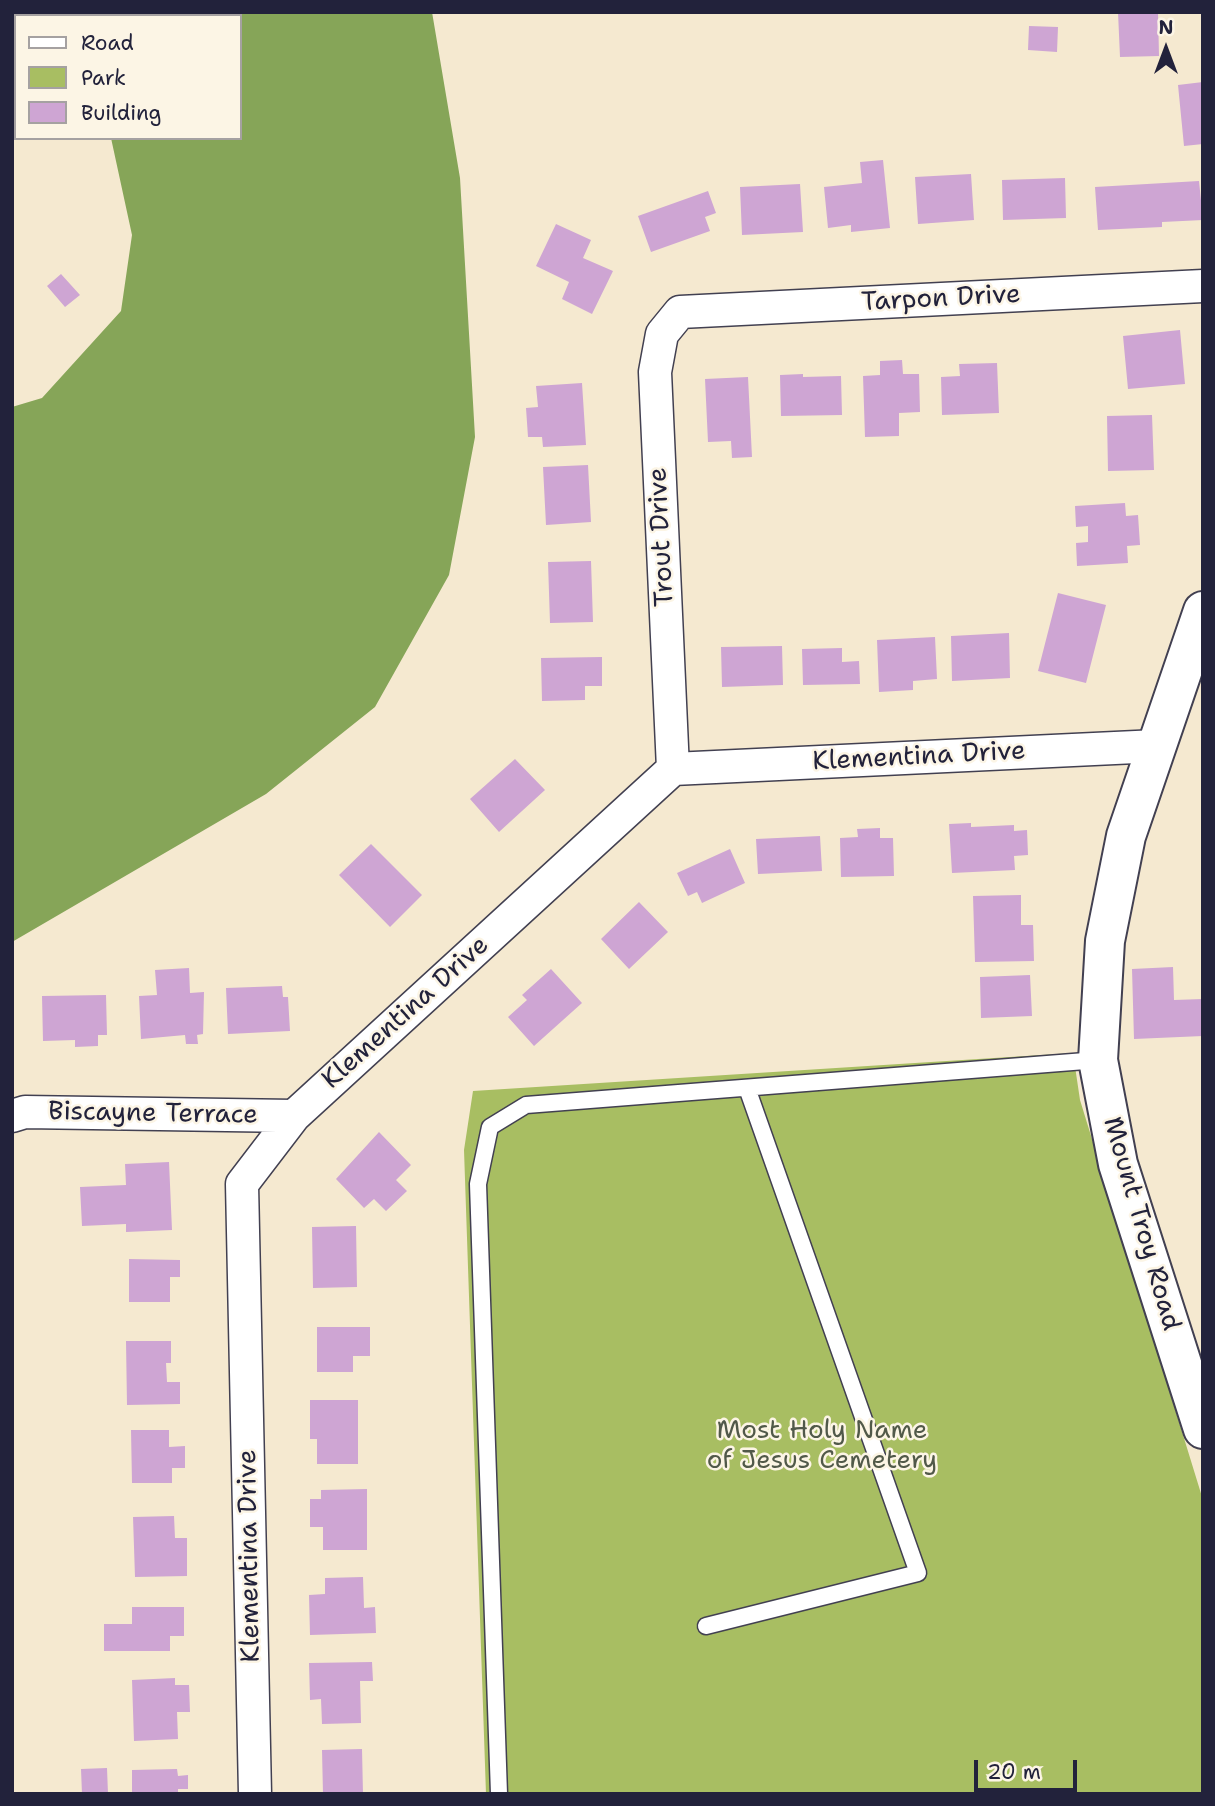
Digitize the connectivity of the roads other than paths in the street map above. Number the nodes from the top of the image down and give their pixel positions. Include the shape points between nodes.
1 (1203, 286) edge
2 (680, 312) joint
3 (1203, 611) edge
4 (1157, 746) junction
5 (673, 769) junction
6 (1098, 1060) junction
7 (747, 1088) junction
8 (12, 1116) edge
9 (294, 1116) junction
10 (1203, 1429) edge
11 (706, 1626) dead end
12 (255, 1794) edge
13 (499, 1794) edge

1 - 2 street, Tarpon Drive
2 - 5 street, Trout Drive via 662,334 655,372
3 - 4 street, Mount Troy Road
4 - 5 street, Klementina Drive
4 - 6 street, Mount Troy Road via 1126,836 1105,941
5 - 9 street, Klementina Drive
6 - 7 lane
6 - 10 street, Mount Troy Road via 1118,1164
7 - 11 lane via 918,1573
7 - 13 lane via 526,1105 490,1127 478,1184
8 - 9 street, Biscayne Terrace via 25,1112
9 - 12 street, Klementina Drive via 242,1184

